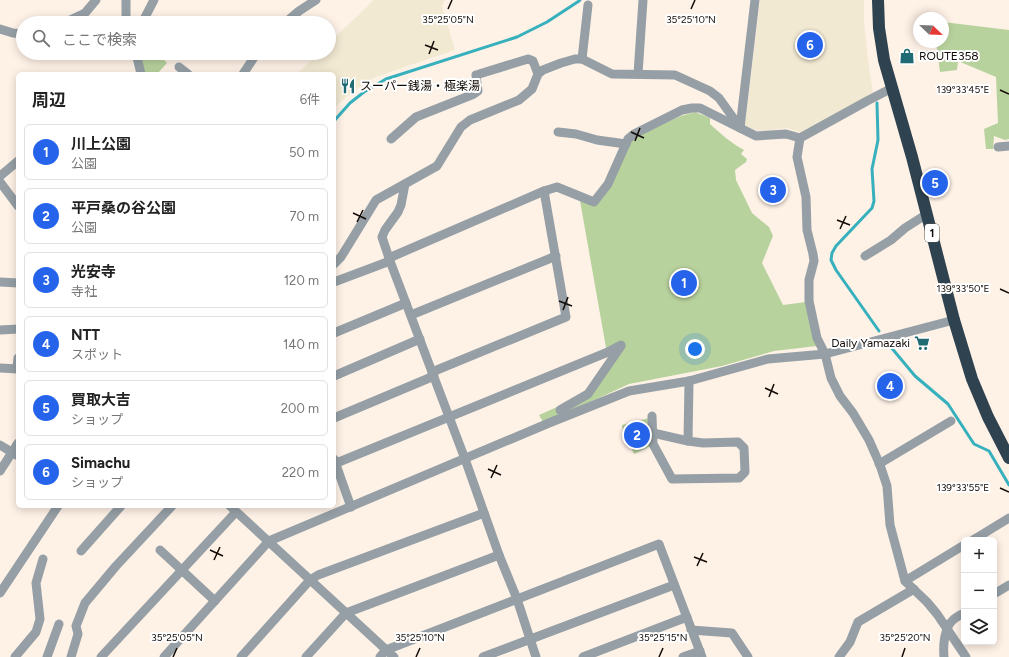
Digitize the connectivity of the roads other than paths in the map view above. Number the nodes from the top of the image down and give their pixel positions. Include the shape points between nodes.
1 (96, 0) edge
2 (126, 0) edge
3 (154, 0) edge
4 (316, 0) edge
5 (644, 0) edge
6 (755, 0) edge
7 (878, 0) edge
8 (588, 5) dead end
9 (79, 16) edge
10 (126, 16) edge
11 (146, 16) edge
12 (294, 16) edge
13 (0, 29) edge
14 (16, 33) edge
15 (582, 59) junction
16 (138, 60) edge
17 (252, 60) edge
18 (179, 67) dead end
19 (141, 72) edge
20 (185, 72) edge
21 (244, 72) edge
22 (538, 74) junction
23 (638, 74) junction
24 (892, 88) junction
25 (740, 128) junction
26 (558, 132) dead end
27 (800, 138) junction
28 (391, 139) dead end
29 (626, 144) junction
30 (1009, 146) edge
31 (998, 147) dead end
32 (16, 163) edge
33 (0, 176) edge
34 (0, 182) edge
35 (405, 184) junction
36 (544, 191) junction
37 (16, 203) edge
38 (927, 214) junction
39 (556, 256) junction
40 (865, 256) dead end
41 (390, 260) junction
42 (336, 262) edge
43 (336, 281) edge
44 (0, 282) edge
45 (16, 284) edge
46 (406, 303) junction
47 (411, 315) junction
48 (954, 320) junction
49 (16, 329) edge
50 (0, 330) edge
51 (336, 332) edge
52 (420, 339) junction
53 (825, 354) junction
54 (0, 368) edge
55 (16, 369) edge
56 (433, 374) junction
57 (336, 375) edge
58 (689, 380) junction
59 (560, 410) dead end
60 (652, 416) dead end
61 (336, 417) edge
62 (449, 417) junction
63 (951, 421) dead end
64 (653, 433) junction
65 (688, 441) junction
66 (0, 445) edge
67 (15, 454) edge
68 (1009, 458) edge
69 (465, 459) junction
70 (336, 462) edge
71 (879, 464) junction
72 (336, 465) edge
73 (0, 471) edge
74 (351, 507) junction
75 (57, 508) edge
76 (119, 508) edge
77 (170, 508) edge
78 (234, 508) edge
79 (484, 513) junction
80 (1009, 518) edge
81 (978, 537) edge
82 (269, 542) junction
83 (961, 547) edge
84 (160, 550) dead end
85 (81, 551) dead end
86 (499, 555) junction
87 (43, 559) dead end
88 (182, 570) junction
89 (310, 580) junction
90 (905, 581) junction
91 (674, 585) junction
92 (1009, 585) edge
93 (914, 590) junction
94 (997, 592) edge
95 (0, 593) edge
96 (517, 600) junction
97 (215, 601) junction
98 (346, 613) junction
99 (961, 615) edge
100 (687, 618) junction
101 (59, 624) dead end
102 (948, 628) junction
103 (691, 630) junction
104 (530, 640) junction
105 (383, 654) edge
106 (701, 654) edge
107 (14, 657) edge
108 (47, 657) edge
109 (71, 657) edge
110 (101, 657) edge
111 (165, 657) edge
112 (241, 657) edge
113 (306, 657) edge
114 (394, 657) edge
115 (484, 657) edge
116 (536, 657) edge
117 (583, 657) edge
118 (683, 657) edge
119 (748, 657) edge
120 (839, 657) edge
121 (944, 657) edge
122 (966, 657) edge

1 - 9 street via 85,13
2 - 10 street
3 - 11 street
4 - 12 street
5 - 23 street
6 - 25 street
7 - 24 highway, 1 via 884,60
8 - 15 street
13 - 14 street
15 - 22 street via 561,63
15 - 23 street via 612,74
16 - 19 street
17 - 21 street
18 - 20 street
22 - 28 street via 533,61 528,59 476,76 478,91 474,94 416,117
22 - 35 street via 532,89 519,100 470,120 461,127 437,166
23 - 25 street via 675,75 710,91 719,98
24 - 27 street
24 - 38 highway, 1
25 - 27 street via 756,136 786,134
25 - 29 street via 700,108 692,108 682,110 634,134
26 - 29 street
27 - 53 street via 797,157 806,197 807,230 814,261 809,301 816,342
29 - 36 street via 608,184 594,202 557,187
30 - 31 street
32 - 33 street
34 - 37 street
35 - 41 street via 398,212 382,237
35 - 42 street via 376,200
36 - 39 street
36 - 41 street
38 - 40 street
38 - 48 highway, 1
39 - 47 street
39 - 56 street via 566,317
41 - 43 street
41 - 46 street
44 - 45 street
46 - 47 street
46 - 51 street
47 - 52 street
48 - 53 street
48 - 68 highway, 1 via 972,379 988,418
49 - 50 street
52 - 56 street
52 - 57 street
53 - 58 street via 768,359
53 - 71 street via 831,378 869,440
54 - 55 street
56 - 61 street
56 - 62 street
58 - 65 street
58 - 69 street via 629,392 545,422
59 - 62 street via 588,394 622,345
60 - 64 street
62 - 69 street
62 - 70 street
63 - 71 street
64 - 65 street
64 - 65 street via 654,444 672,479 739,478 745,472 744,448 738,442
66 - 67 street
67 - 73 street
69 - 74 street
69 - 79 street
71 - 90 street via 888,486 890,525
72 - 74 street
74 - 82 street
75 - 95 street
76 - 85 street
77 - 109 street via 116,566 86,603 76,626 78,634
78 - 82 street
78 - 88 street
79 - 86 street
79 - 89 street
80 - 81 street
82 - 89 street
82 - 97 street
83 - 90 street
84 - 88 street
86 - 96 street
86 - 98 street
87 - 107 street via 36,582 40,619 36,632
88 - 97 street
88 - 110 street
89 - 98 street
89 - 112 street
90 - 93 street
91 - 96 street via 659,544
91 - 100 street
91 - 104 street
92 - 94 street
93 - 102 street
93 - 120 street via 858,622 850,642
96 - 104 street
96 - 105 street
97 - 111 street
98 - 105 street
98 - 113 street
99 - 102 street via 952,621
100 - 103 street
100 - 117 street
101 - 108 street
102 - 121 street
102 - 122 street
103 - 106 street
103 - 119 street via 732,633
104 - 115 street
104 - 116 street
105 - 114 street
106 - 118 street

